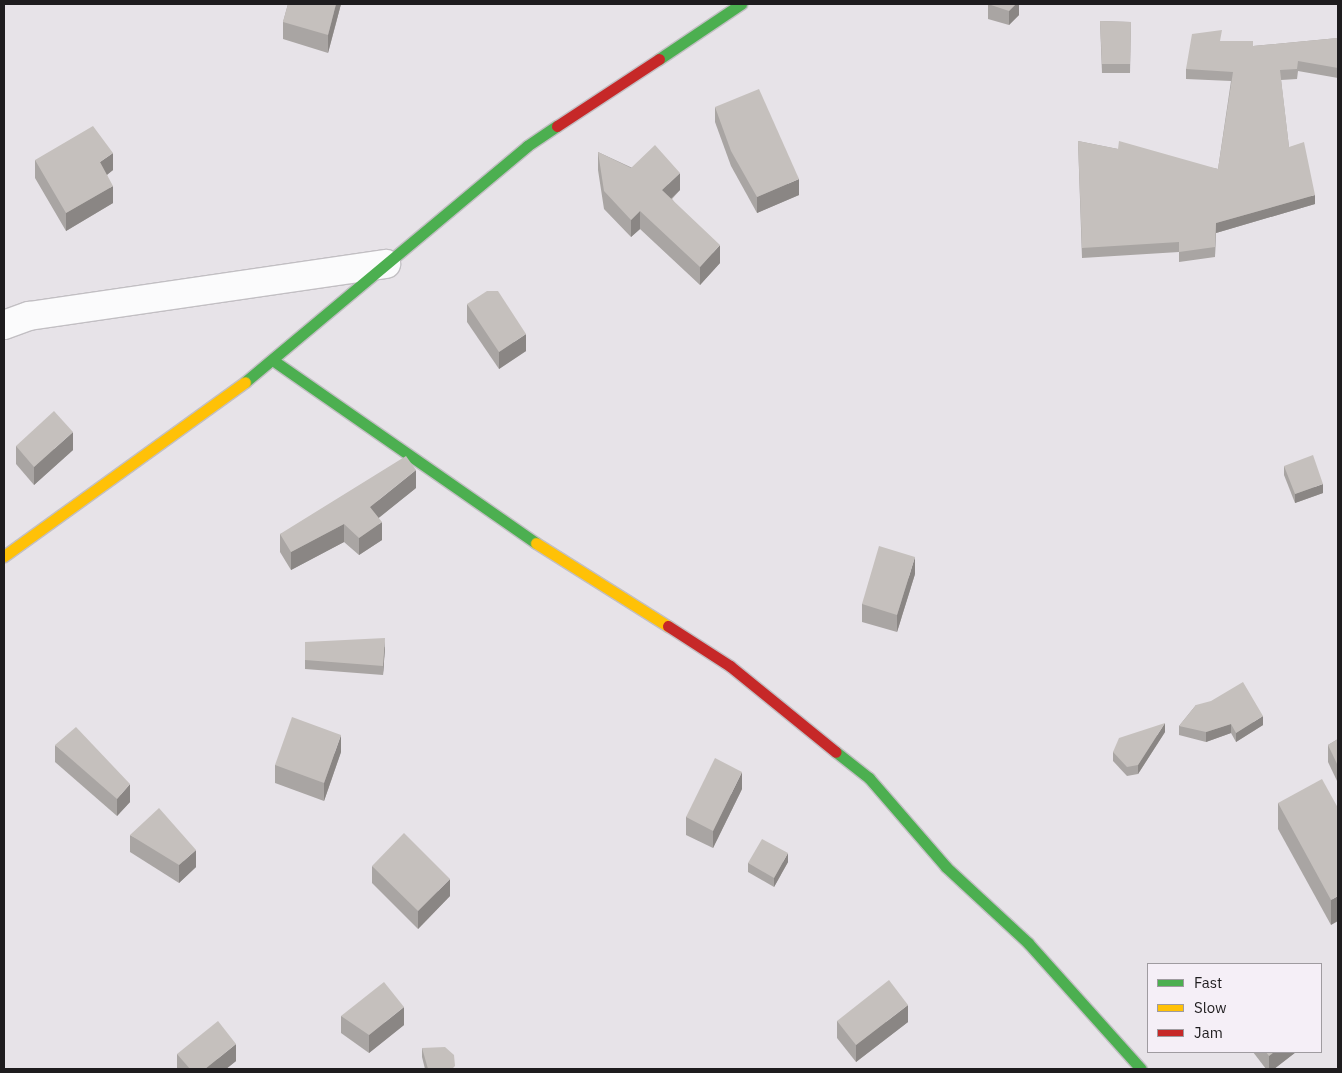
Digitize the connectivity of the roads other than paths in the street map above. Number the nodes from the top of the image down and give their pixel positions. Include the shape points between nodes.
1 (741, 4) edge
2 (386, 264) junction
3 (4, 325) edge
4 (274, 361) junction
5 (4, 556) edge
6 (1141, 1069) edge

1 - 2 street via 527,146
2 - 3 street via 29,316
2 - 4 street
4 - 5 street
4 - 6 street via 480,506 730,666 869,778 946,867 1028,943

